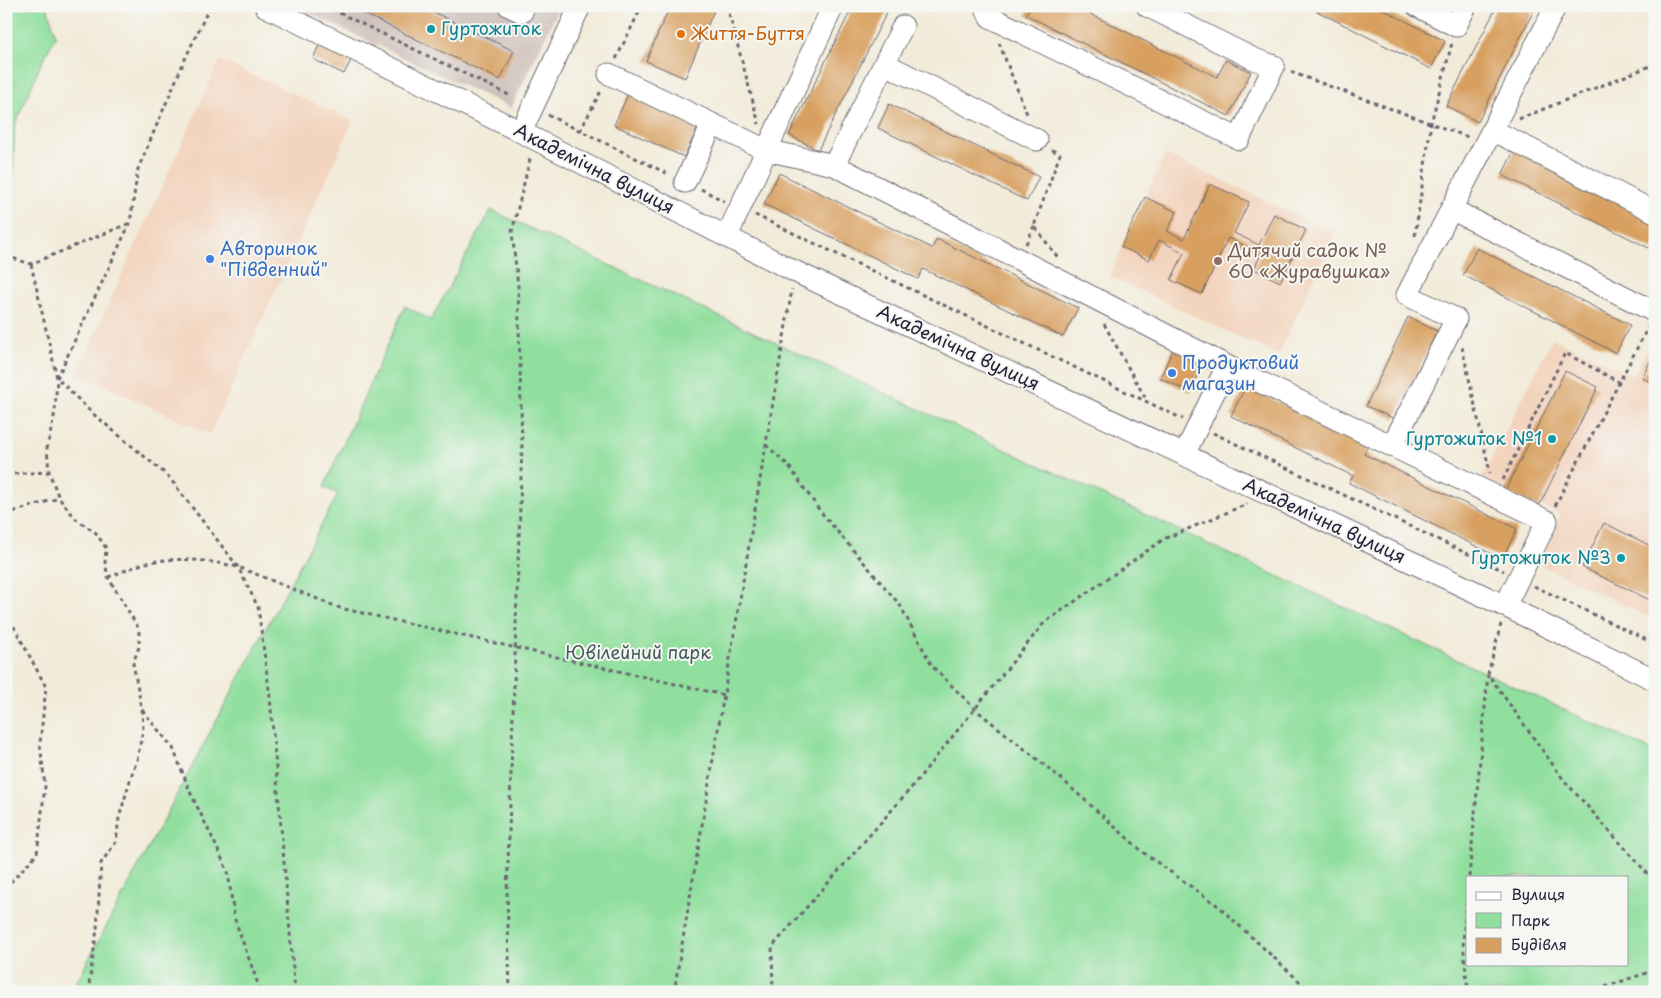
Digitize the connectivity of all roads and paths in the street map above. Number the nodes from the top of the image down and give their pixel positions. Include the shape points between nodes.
1 (210, 6) edge
2 (265, 6) edge
3 (326, 6) edge
4 (580, 6) edge
5 (727, 6) edge
6 (833, 6) edge
7 (1147, 6) edge
8 (1417, 6) edge
9 (1466, 6) edge
10 (1556, 6) edge
11 (988, 12) edge
12 (903, 26) dead end
13 (1456, 26) junction
14 (885, 64) junction
15 (1655, 64) edge
16 (1274, 66) junction
17 (609, 74) dead end
18 (511, 96) dead end
19 (547, 114) dead end
20 (1431, 123) junction
21 (712, 125) junction
22 (528, 136) junction
23 (1488, 136) junction
24 (1037, 140) joint
25 (766, 150) junction
26 (834, 165) junction
27 (685, 182) junction
28 (739, 208) junction
29 (1451, 209) junction
30 (1655, 212) edge
31 (130, 223) junction
32 (727, 236) junction
33 (1415, 238) dead end
34 (6, 256) edge
35 (31, 264) junction
36 (794, 271) junction
37 (1653, 317) edge
38 (1456, 319) junction
39 (1227, 366) junction
40 (57, 378) junction
41 (1619, 382) junction
42 (766, 445) junction
43 (1392, 446) junction
44 (1184, 455) junction
45 (49, 472) junction
46 (6, 474) edge
47 (1269, 495) junction
48 (1495, 496) junction
49 (59, 498) junction
50 (6, 514) edge
51 (1547, 521) junction
52 (238, 567) junction
53 (108, 577) junction
54 (1505, 606) junction
55 (6, 612) edge
56 (515, 647) junction
57 (1488, 674) junction
58 (1655, 680) edge
59 (724, 695) junction
60 (975, 709) junction
61 (142, 710) junction
62 (1469, 876) edge
63 (1655, 882) edge
64 (6, 887) edge
65 (1466, 906) edge
66 (1655, 970) edge
67 (88, 992) edge
68 (259, 992) edge
69 (295, 992) edge
70 (510, 992) edge
71 (674, 992) edge
72 (773, 992) edge
73 (1311, 992) edge
74 (1468, 992) edge
75 (1590, 992) edge

1 - 31 path via 138,169
2 - 22 street, Академічна вулиця
3 - 18 path
4 - 22 street
5 - 25 path
6 - 25 street
7 - 16 street
8 - 13 street
9 - 13 street
10 - 23 street
11 - 16 street via 1239,139
11 - 24 path
12 - 14 street
13 - 20 path
14 - 24 street
14 - 26 street
15 - 23 path
16 - 20 path
17 - 21 street
19 - 27 path
20 - 23 path
20 - 33 path
21 - 25 street
21 - 27 street
22 - 32 street, Академічна вулиця
22 - 56 path via 512,232 518,286 522,447
23 - 29 street
23 - 30 street
25 - 26 street
25 - 28 street
26 - 39 street
27 - 28 path
28 - 32 street
29 - 37 street
29 - 38 street via 1407,295
31 - 35 path
31 - 40 path
32 - 36 street, Академічна вулиця
34 - 35 path
35 - 40 path
36 - 42 path
36 - 44 street, Академічна вулиця
37 - 41 path
38 - 43 street
38 - 48 path
39 - 43 street
39 - 44 street
40 - 45 path via 55,412 47,448
40 - 52 path via 92,413 168,476
41 - 48 path via 1565,353
41 - 51 path
42 - 59 path
42 - 60 path via 788,465 820,511 900,605 932,666
43 - 48 street
44 - 47 street, Академічна вулиця
45 - 46 path
45 - 49 path
47 - 54 street, Академічна вулиця
47 - 60 path via 1164,539 1044,623
48 - 51 street
49 - 50 path
49 - 53 path via 76,519 96,533 106,548
51 - 54 street
52 - 53 path via 182,559 154,561
52 - 56 path via 340,608
52 - 69 path via 258,607 270,697
53 - 61 path via 139,629 139,647 133,663
54 - 57 path
54 - 58 street, Академічна вулиця
55 - 64 path via 46,688 40,743 45,786 37,854
56 - 59 path
56 - 70 path via 507,893
57 - 62 path
57 - 63 path via 1562,779
59 - 71 path
60 - 72 path via 911,788 772,947
60 - 73 path via 1058,776 1144,854 1217,905
61 - 67 path via 143,730 119,818 116,842 101,863 97,929
61 - 68 path via 173,748 228,872 234,918
65 - 74 path via 1463,941
66 - 75 path

